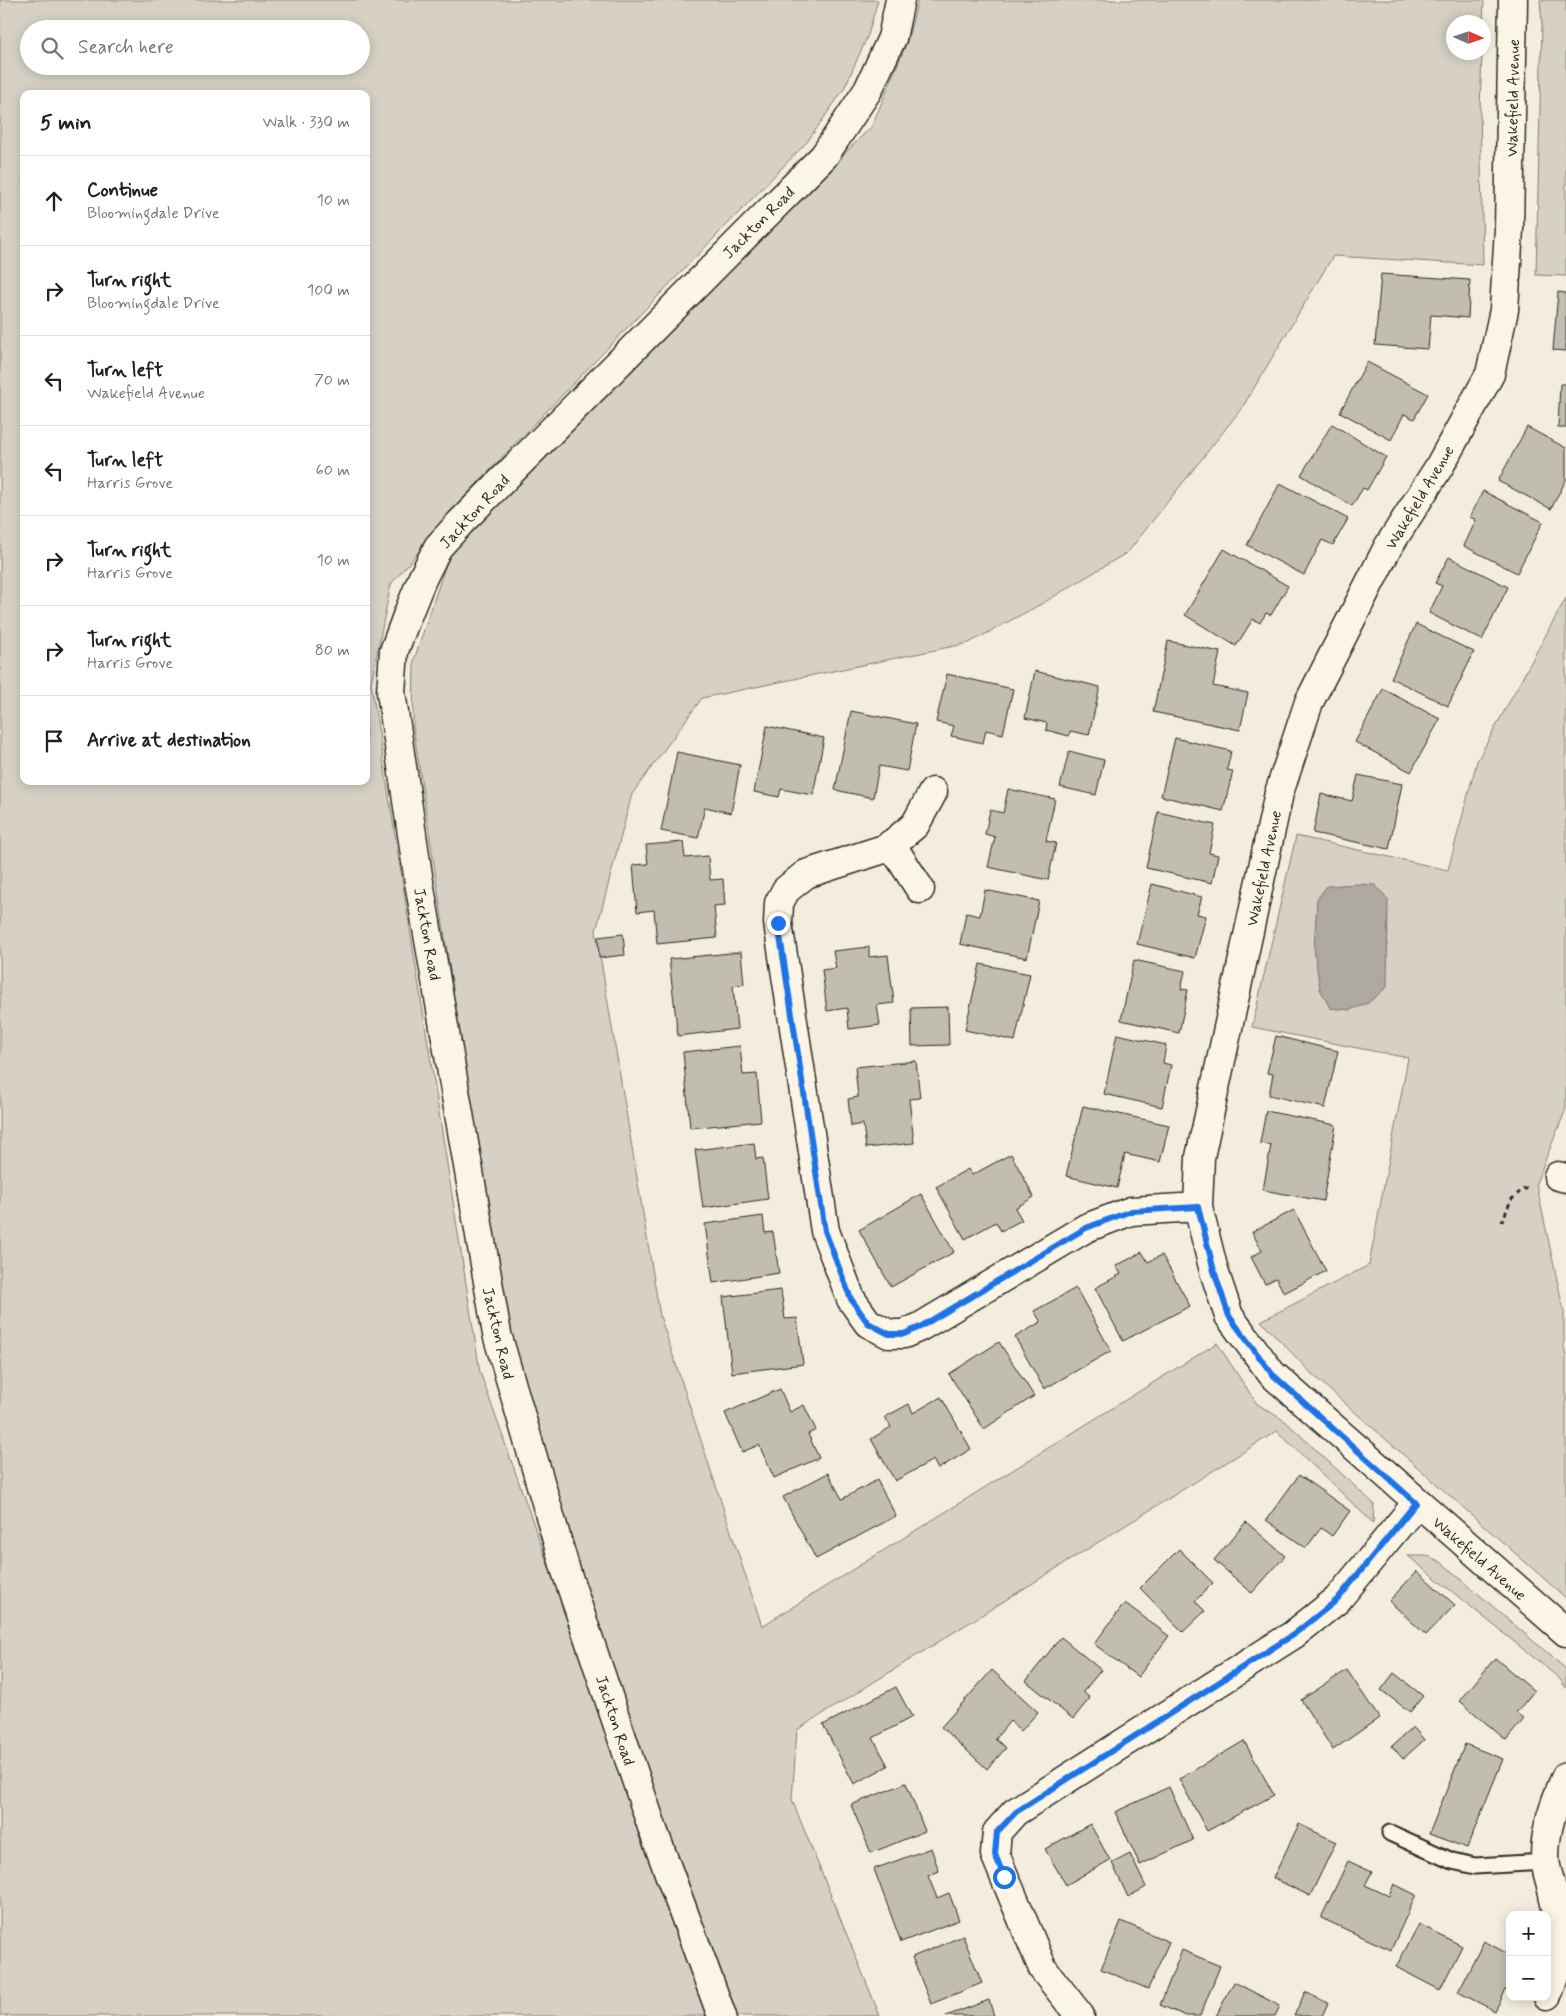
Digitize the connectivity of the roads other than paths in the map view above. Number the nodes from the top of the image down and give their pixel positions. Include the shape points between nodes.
1 (900, 0) edge
2 (1513, 0) edge
3 (933, 792) dead end
4 (891, 844) junction
5 (920, 889) dead end
6 (1198, 1207) junction
7 (1416, 1503) junction
8 (1566, 1632) edge
9 (1566, 1776) edge
10 (1390, 1833) dead end
11 (1546, 1862) junction
12 (1560, 1897) edge
13 (1553, 1989) edge
14 (722, 2016) edge
15 (1080, 2016) edge
16 (1537, 2016) edge

1 - 14 street, Jackton Road via 892,38 868,90 824,156 438,547 406,616 394,651 390,692 419,882 497,1334 569,1580 652,1830
2 - 6 street, Wakefield Avenue via 1509,229 1504,310 1490,374 1439,467 1388,547 1308,702 1279,793 1200,1156
3 - 4 street via 915,824
4 - 5 street
4 - 6 street via 806,874 786,890 779,903 825,1231 851,1299 868,1323 889,1334 904,1334 1086,1228 1131,1211
6 - 7 street, Wakefield Avenue via 1229,1316 1272,1374
7 - 8 street, Wakefield Avenue
7 - 15 street via 1337,1600 1301,1629 1016,1812 997,1832 995,1854 1043,1969
9 - 11 street via 1551,1813
10 - 11 lane via 1452,1861 1475,1866
11 - 12 street
12 - 13 street via 1561,1938
13 - 16 street

